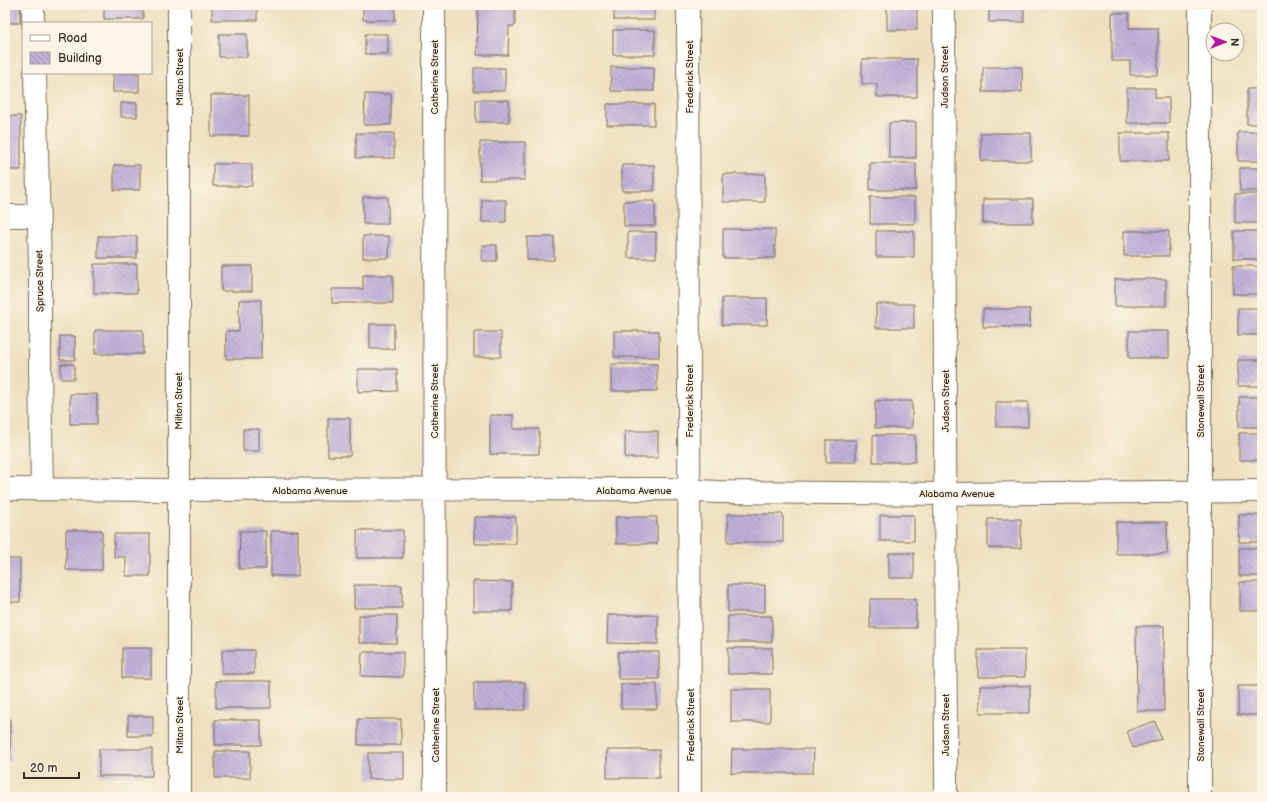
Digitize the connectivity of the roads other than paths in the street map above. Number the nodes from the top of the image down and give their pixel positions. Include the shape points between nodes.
1 (33, 5) edge
2 (179, 5) edge
3 (434, 5) edge
4 (688, 5) edge
5 (944, 5) edge
6 (1200, 5) edge
7 (33, 22) edge
8 (35, 74) edge
9 (5, 216) edge
10 (38, 216) junction
11 (5, 489) edge
12 (42, 489) junction
13 (178, 490) junction
14 (434, 490) junction
15 (690, 491) junction
16 (1262, 491) edge
17 (1200, 492) junction
18 (945, 494) junction
19 (179, 797) edge
20 (435, 797) edge
21 (690, 797) edge
22 (946, 797) edge
23 (1200, 797) edge

1 - 7 street
2 - 13 street, Milton Street
3 - 14 street, Catherine Street
4 - 15 street, Frederick Street
5 - 18 street, Judson Street
6 - 17 street, Stonewall Street
8 - 10 street, Spruce Street
9 - 10 street
10 - 12 street, Spruce Street
11 - 12 street, Alabama Avenue
12 - 13 street, Alabama Avenue
13 - 14 street, Alabama Avenue
13 - 19 street, Milton Street
14 - 15 street, Alabama Avenue
14 - 20 street, Catherine Street
15 - 18 street, Alabama Avenue
15 - 21 street, Frederick Street
16 - 17 street, Alabama Avenue
17 - 18 street, Alabama Avenue
17 - 23 street, Stonewall Street
18 - 22 street, Judson Street

